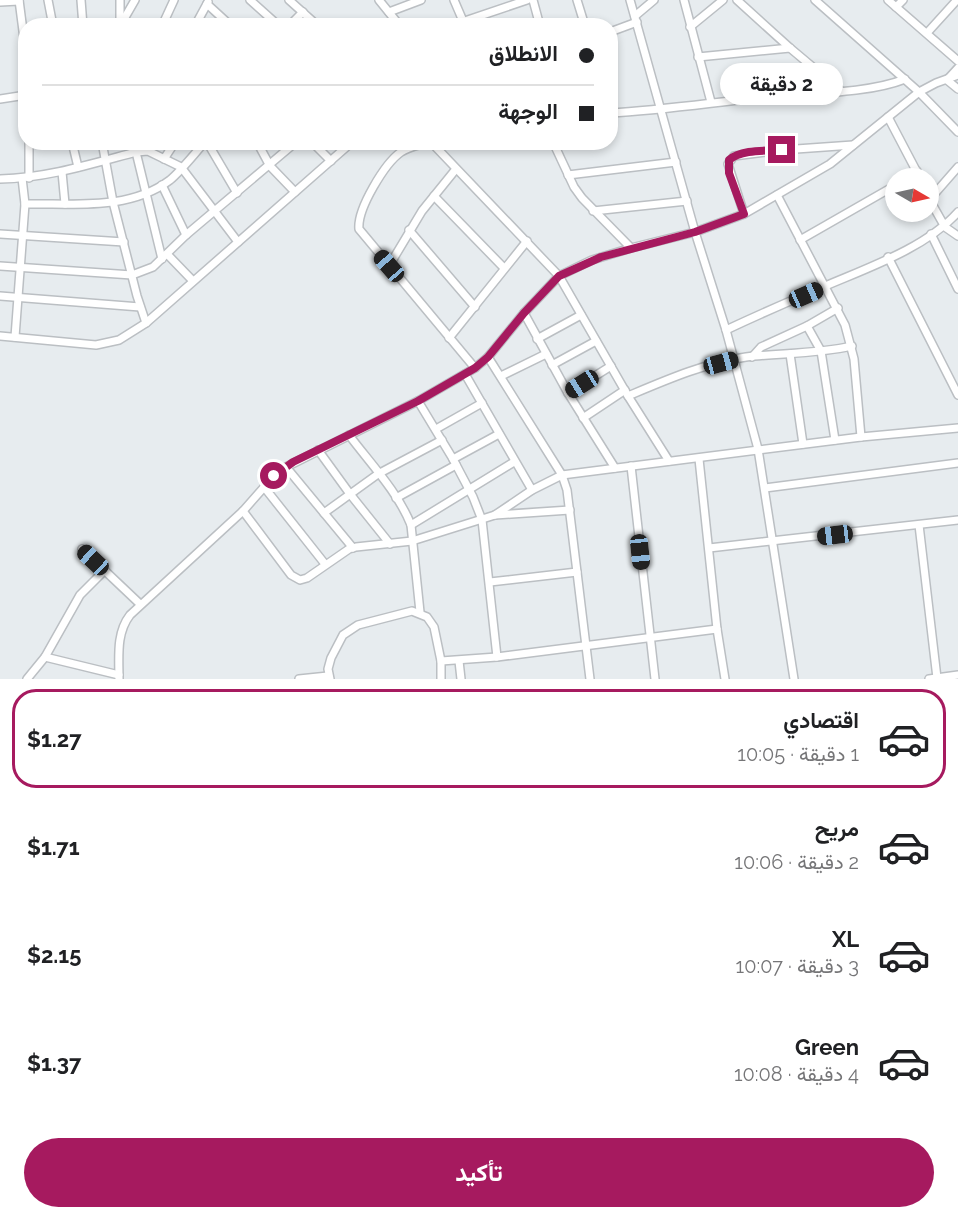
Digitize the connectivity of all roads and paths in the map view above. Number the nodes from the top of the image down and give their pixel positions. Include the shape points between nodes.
1 (48, 0) edge
2 (81, 0) edge
3 (120, 0) edge
4 (135, 0) edge
5 (174, 0) edge
6 (250, 0) edge
7 (289, 0) edge
8 (379, 0) edge
9 (421, 0) edge
10 (454, 0) edge
11 (527, 0) edge
12 (533, 0) edge
13 (577, 0) edge
14 (630, 0) edge
15 (654, 0) edge
16 (684, 0) edge
17 (723, 0) edge
18 (737, 0) edge
19 (815, 0) edge
20 (888, 0) edge
21 (903, 0) edge
22 (957, 0) edge
23 (19, 1) edge
24 (208, 1) edge
25 (0, 2) edge
26 (896, 7) junction
27 (303, 12) junction
28 (389, 12) junction
29 (21, 18) edge
30 (51, 18) edge
31 (82, 18) edge
32 (120, 18) edge
33 (124, 18) edge
34 (166, 18) edge
35 (199, 18) edge
36 (224, 18) edge
37 (270, 18) edge
38 (297, 18) edge
39 (309, 18) edge
40 (394, 18) edge
41 (462, 18) edge
42 (472, 18) edge
43 (538, 18) edge
44 (583, 18) edge
45 (636, 19) junction
46 (690, 27) junction
47 (618, 28) edge
48 (927, 33) junction
49 (790, 48) junction
50 (698, 57) junction
51 (958, 61) edge
52 (958, 68) edge
53 (958, 75) edge
54 (905, 79) junction
55 (947, 80) junction
56 (958, 88) edge
57 (840, 90) junction
58 (919, 92) junction
59 (18, 96) edge
60 (0, 99) edge
61 (711, 102) junction
62 (661, 110) junction
63 (618, 113) edge
64 (888, 117) junction
65 (958, 132) edge
66 (853, 145) junction
67 (28, 150) edge
68 (74, 150) edge
69 (103, 150) edge
70 (170, 150) edge
71 (198, 150) edge
72 (211, 150) edge
73 (261, 150) edge
74 (287, 150) edge
75 (320, 150) edge
76 (343, 150) edge
77 (406, 150) edge
78 (438, 150) edge
79 (557, 150) edge
80 (136, 152) junction
81 (164, 159) junction
82 (105, 160) junction
83 (331, 161) junction
84 (676, 162) junction
85 (270, 166) junction
86 (78, 167) junction
87 (181, 167) junction
88 (914, 168) edge
89 (958, 168) edge
90 (456, 169) junction
91 (62, 172) junction
92 (568, 174) junction
93 (0, 177) edge
94 (26, 178) junction
95 (162, 185) junction
96 (939, 188) edge
97 (885, 191) edge
98 (295, 192) junction
99 (146, 193) junction
100 (237, 193) junction
101 (777, 195) junction
102 (434, 196) junction
103 (687, 201) junction
104 (113, 202) junction
105 (25, 204) junction
106 (65, 204) junction
107 (593, 211) junction
108 (214, 212) junction
109 (958, 212) edge
110 (744, 214) junction
111 (939, 216) edge
112 (945, 226) junction
113 (409, 230) junction
114 (695, 232) junction
115 (0, 234) edge
116 (931, 234) junction
117 (186, 235) junction
118 (23, 236) junction
119 (958, 236) edge
120 (800, 240) junction
121 (527, 241) junction
122 (124, 242) junction
123 (238, 243) junction
124 (631, 248) junction
125 (164, 256) junction
126 (888, 257) junction
127 (0, 266) edge
128 (389, 266) junction
129 (20, 268) junction
130 (504, 268) junction
131 (132, 275) junction
132 (559, 276) junction
133 (193, 281) junction
134 (825, 286) junction
135 (958, 290) edge
136 (0, 296) edge
137 (18, 298) junction
138 (140, 307) junction
139 (475, 307) junction
140 (838, 308) junction
141 (524, 313) junction
142 (581, 315) junction
143 (146, 323) junction
144 (807, 326) junction
145 (726, 330) junction
146 (0, 336) edge
147 (15, 337) junction
148 (449, 338) junction
149 (537, 339) junction
150 (596, 341) junction
151 (852, 346) junction
152 (821, 351) junction
153 (546, 354) junction
154 (790, 354) junction
155 (488, 357) junction
156 (752, 357) junction
157 (734, 359) junction
158 (552, 365) junction
159 (611, 366) junction
160 (475, 368) junction
161 (465, 374) junction
162 (501, 376) junction
163 (568, 393) junction
164 (626, 393) junction
165 (958, 395) edge
166 (418, 401) junction
167 (482, 403) junction
168 (583, 418) junction
169 (958, 428) edge
170 (435, 429) junction
171 (499, 434) junction
172 (349, 435) junction
173 (861, 436) junction
174 (442, 440) junction
175 (835, 440) junction
176 (803, 444) junction
177 (758, 449) junction
178 (318, 450) junction
179 (699, 459) junction
180 (669, 461) junction
181 (454, 462) junction
182 (514, 462) junction
183 (958, 463) edge
184 (631, 466) junction
185 (286, 467) junction
186 (615, 468) junction
187 (378, 474) junction
188 (562, 475) junction
189 (264, 487) junction
190 (765, 488) junction
191 (469, 489) junction
192 (532, 490) junction
193 (350, 494) junction
194 (396, 498) junction
195 (570, 510) junction
196 (243, 511) junction
197 (324, 513) junction
198 (495, 515) junction
199 (482, 520) junction
200 (958, 520) edge
201 (411, 525) junction
202 (919, 525) junction
203 (412, 541) junction
204 (773, 542) junction
205 (390, 544) junction
206 (353, 548) junction
207 (709, 548) junction
208 (82, 549) dead end
209 (325, 564) junction
210 (105, 570) junction
211 (577, 573) junction
212 (490, 582) junction
213 (140, 604) junction
214 (420, 612) junction
215 (717, 629) junction
216 (650, 637) junction
217 (586, 645) junction
218 (45, 657) junction
219 (497, 657) junction
220 (441, 661) junction
221 (459, 661) junction
222 (958, 675) edge
223 (119, 677) edge
224 (329, 677) edge
225 (27, 679) edge
226 (299, 679) edge
227 (441, 679) edge
228 (461, 679) edge
229 (590, 679) edge
230 (655, 679) edge
231 (725, 679) edge
232 (795, 679) edge
233 (933, 679) edge

1 - 30 street
2 - 31 street
3 - 32 street
4 - 33 street
5 - 34 street
6 - 37 street
7 - 27 street
8 - 28 street
9 - 28 street
10 - 41 street
11 - 42 street
12 - 43 street
13 - 44 street
14 - 45 street
15 - 45 street
16 - 46 street
17 - 46 street
18 - 49 street
19 - 54 street
20 - 26 street
21 - 26 street
22 - 48 street
23 - 25 street
23 - 29 street
24 - 35 street
24 - 36 street
26 - 48 street
27 - 38 street
27 - 39 street
28 - 40 street
45 - 47 street
45 - 62 street
46 - 50 street
48 - 51 street
49 - 50 street
49 - 57 street
50 - 61 street
52 - 55 street
53 - 55 street
54 - 57 street
54 - 58 street
55 - 56 street
55 - 58 street
57 - 61 street
58 - 64 street
58 - 65 street
59 - 60 street
61 - 62 street
62 - 63 street
62 - 84 street
64 - 66 street
64 - 88 street
66 - 101 street via 814,175
66 - 110 street via 734,156 728,164 729,173
67 - 94 street
68 - 86 street
69 - 82 street
70 - 81 street
71 - 87 street
72 - 100 street
73 - 85 street
74 - 85 street
75 - 83 street
76 - 83 street
77 - 128 street via 391,161 361,210 359,229
78 - 90 street
79 - 92 street
80 - 81 street via 148,151
80 - 82 street
80 - 99 street
81 - 87 street
82 - 86 street
82 - 104 street
83 - 98 street
84 - 92 street
84 - 103 street
85 - 98 street
85 - 100 street
86 - 91 street
87 - 95 street
87 - 108 street
89 - 96 street
90 - 102 street
90 - 121 street
91 - 94 street
91 - 106 street
92 - 107 street
93 - 94 street
94 - 105 street
95 - 99 street
95 - 117 street
97 - 120 street
98 - 123 street
99 - 104 street
99 - 125 street
100 - 108 street
101 - 110 street
101 - 120 street
102 - 113 street
102 - 130 street
103 - 107 street
103 - 114 street
104 - 106 street
104 - 122 street
105 - 106 street
105 - 118 street
107 - 124 street
108 - 117 street
108 - 123 street
109 - 112 street
110 - 114 street
111 - 112 street
112 - 116 street
112 - 119 street
113 - 128 street
113 - 139 street
114 - 124 street
114 - 145 street
115 - 118 street
116 - 126 street
116 - 135 street
117 - 125 street
118 - 122 street
118 - 129 street
120 - 134 street
121 - 130 street
121 - 132 street
122 - 131 street
123 - 133 street
124 - 132 street
125 - 131 street via 147,270
125 - 133 street
126 - 134 street
126 - 165 street
127 - 129 street
128 - 148 street
129 - 131 street
129 - 137 street
130 - 139 street
131 - 138 street
132 - 141 street
132 - 142 street
133 - 143 street
134 - 140 street
134 - 145 street
136 - 137 street
137 - 138 street
137 - 147 street
138 - 143 street
139 - 148 street
140 - 144 street
140 - 151 street
141 - 149 street
141 - 155 street
142 - 149 street
142 - 150 street
143 - 147 street via 119,340 102,345
144 - 152 street
144 - 156 street via 761,347
145 - 157 street
146 - 147 street
148 - 160 street
149 - 153 street
150 - 158 street
150 - 159 street
151 - 152 street
151 - 173 street
152 - 154 street
152 - 175 street
153 - 158 street
153 - 162 street
154 - 156 street
154 - 176 street
155 - 160 street
155 - 162 street
156 - 157 street
157 - 164 street
157 - 177 street
158 - 163 street
159 - 163 street
159 - 164 street
160 - 161 street
161 - 166 street
161 - 167 street
162 - 188 street
163 - 168 street
164 - 168 street
164 - 180 street
166 - 170 street
166 - 172 street
167 - 170 street
167 - 171 street
168 - 186 street
169 - 173 street
170 - 174 street
171 - 181 street
171 - 182 street
172 - 178 street
172 - 187 street
173 - 175 street
174 - 181 street
174 - 187 street
175 - 176 street
176 - 177 street
177 - 179 street
177 - 190 street
178 - 185 street
178 - 193 street
179 - 180 street
179 - 207 street
180 - 184 street
181 - 191 street
181 - 194 street
182 - 191 street
182 - 192 street
183 - 190 street
184 - 186 street
184 - 216 street
185 - 189 street
185 - 197 street
186 - 188 street
187 - 193 street
187 - 194 street
188 - 192 street
188 - 195 street
189 - 196 street
189 - 209 street
190 - 204 street
191 - 199 street
191 - 201 street
192 - 198 street
193 - 197 street
193 - 205 street
194 - 201 street
195 - 198 street
195 - 211 street
196 - 209 street via 295,579 307,578
196 - 213 street
197 - 206 street
198 - 199 street
199 - 203 street
199 - 212 street
200 - 202 street
201 - 203 street
202 - 204 street
202 - 233 street
203 - 205 street
203 - 214 street
204 - 207 street
204 - 232 street
205 - 206 street
206 - 209 street
207 - 215 street
208 - 210 street
210 - 213 street
210 - 218 street via 73,604
211 - 212 street
211 - 217 street
212 - 219 street
213 - 223 street via 120,633
214 - 220 street via 434,627
214 - 224 street via 405,611 343,635 331,658
215 - 216 street
215 - 231 street
216 - 217 street
216 - 230 street
217 - 219 street
217 - 229 street
218 - 223 street
218 - 225 street
219 - 221 street
220 - 221 street
220 - 227 street
221 - 228 street
222 - 233 street
224 - 226 street

